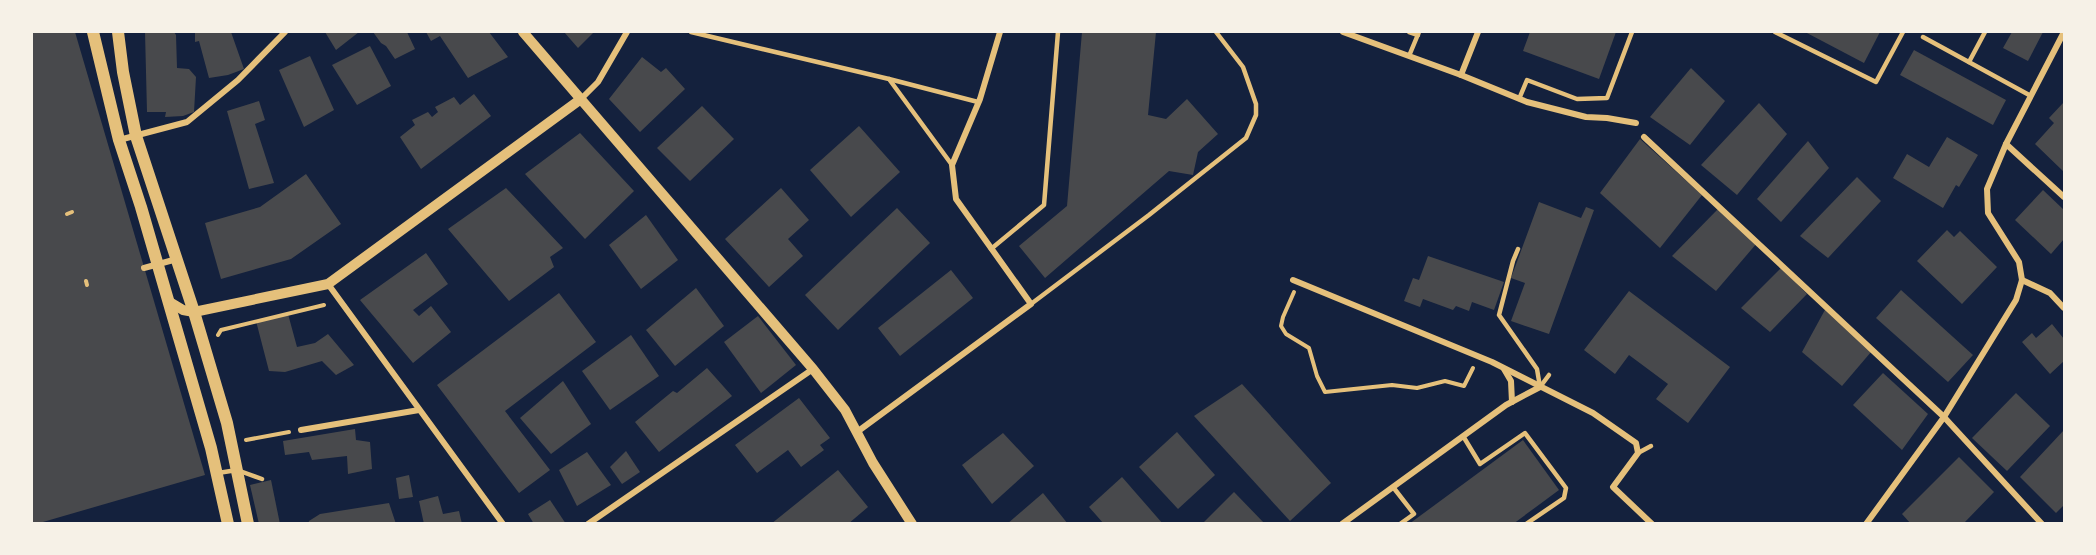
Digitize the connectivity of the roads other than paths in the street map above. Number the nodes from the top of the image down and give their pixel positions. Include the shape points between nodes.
1 (93, 32) edge
2 (118, 32) edge
3 (285, 32) edge
4 (522, 32) edge
5 (627, 32) edge
6 (692, 32) edge
7 (1000, 32) edge
8 (1058, 32) edge
9 (1216, 32) edge
10 (1343, 32) edge
11 (1409, 32) edge
12 (1479, 32) edge
13 (1632, 32) edge
14 (1775, 32) edge
15 (1903, 32) edge
16 (1985, 32) edge
17 (2064, 32) edge
18 (1418, 33) edge
19 (1923, 37) dead end
20 (1410, 56) junction
21 (1969, 62) junction
22 (1461, 75) junction
23 (889, 79) junction
24 (2031, 96) junction
25 (581, 99) junction
26 (1520, 99) junction
27 (978, 102) junction
28 (1636, 123) dead end
29 (136, 136) junction
30 (1644, 137) dead end
31 (119, 140) junction
32 (2006, 144) junction
33 (952, 165) junction
34 (2064, 197) edge
35 (991, 249) junction
36 (1518, 249) dead end
37 (177, 259) junction
38 (158, 264) junction
39 (144, 268) dead end
40 (2022, 280) junction
41 (1295, 281) road end
42 (328, 285) junction
43 (168, 301) junction
44 (1031, 304) junction
45 (2064, 308) edge
46 (194, 312) junction
47 (813, 369) junction
48 (1503, 369) junction
49 (1550, 375) dead end
50 (1540, 387) junction
51 (1512, 402) junction
52 (419, 410) junction
53 (1944, 417) junction
54 (302, 430) road end
55 (857, 432) junction
56 (1463, 436) junction
57 (1651, 446) dead end
58 (1638, 453) junction
59 (237, 470) junction
60 (216, 473) junction
61 (262, 479) dead end
62 (1393, 487) junction
63 (228, 524) edge
64 (248, 524) edge
65 (503, 524) edge
66 (588, 524) edge
67 (912, 524) edge
68 (1342, 524) edge
69 (1400, 524) edge
70 (1526, 524) edge
71 (1652, 524) edge
72 (1866, 524) edge
73 (2042, 524) edge

1 - 31 main road
2 - 29 main road
3 - 29 street via 238,80 188,122
4 - 25 street
5 - 25 street via 598,82
6 - 23 lane
7 - 27 street
8 - 35 lane via 1044,205
9 - 44 lane via 1243,67 1256,104 1256,115 1246,138
10 - 20 street
11 - 18 lane
12 - 22 street
13 - 26 lane via 1607,98 1577,99 1527,80
14 - 15 lane via 1876,82
16 - 21 lane
17 - 24 street
18 - 20 lane
19 - 21 lane
20 - 22 street
21 - 24 lane
22 - 26 street
23 - 27 lane
23 - 33 lane
24 - 32 street
25 - 42 street
25 - 47 street
26 - 28 street via 1586,117
27 - 33 street
29 - 31 street
29 - 37 main road
30 - 53 street
31 - 38 main road
32 - 34 street
32 - 40 street via 1987,189 1988,213 2019,262
33 - 35 street via 956,199
35 - 44 street
36 - 50 lane via 1499,315 1537,369
37 - 38 street
37 - 46 main road
38 - 39 street
38 - 43 main road
40 - 45 street via 2050,293
40 - 53 street via 2016,300
41 - 48 street
42 - 46 street
42 - 52 street
43 - 46 street
43 - 60 main road
44 - 55 street
46 - 59 main road
47 - 55 street
47 - 66 street
48 - 50 street
48 - 51 street via 1511,381
49 - 50 lane
50 - 51 street
50 - 58 street via 1593,413 1636,443
51 - 56 street
52 - 54 street
52 - 65 street
53 - 72 street
53 - 73 street
55 - 67 street
56 - 62 street
56 - 70 lane via 1480,464 1525,433 1566,488 1564,498
57 - 58 lane
58 - 71 street via 1613,487
59 - 60 lane
59 - 61 lane
59 - 64 main road
60 - 63 main road
62 - 68 street
62 - 69 lane via 1414,514

